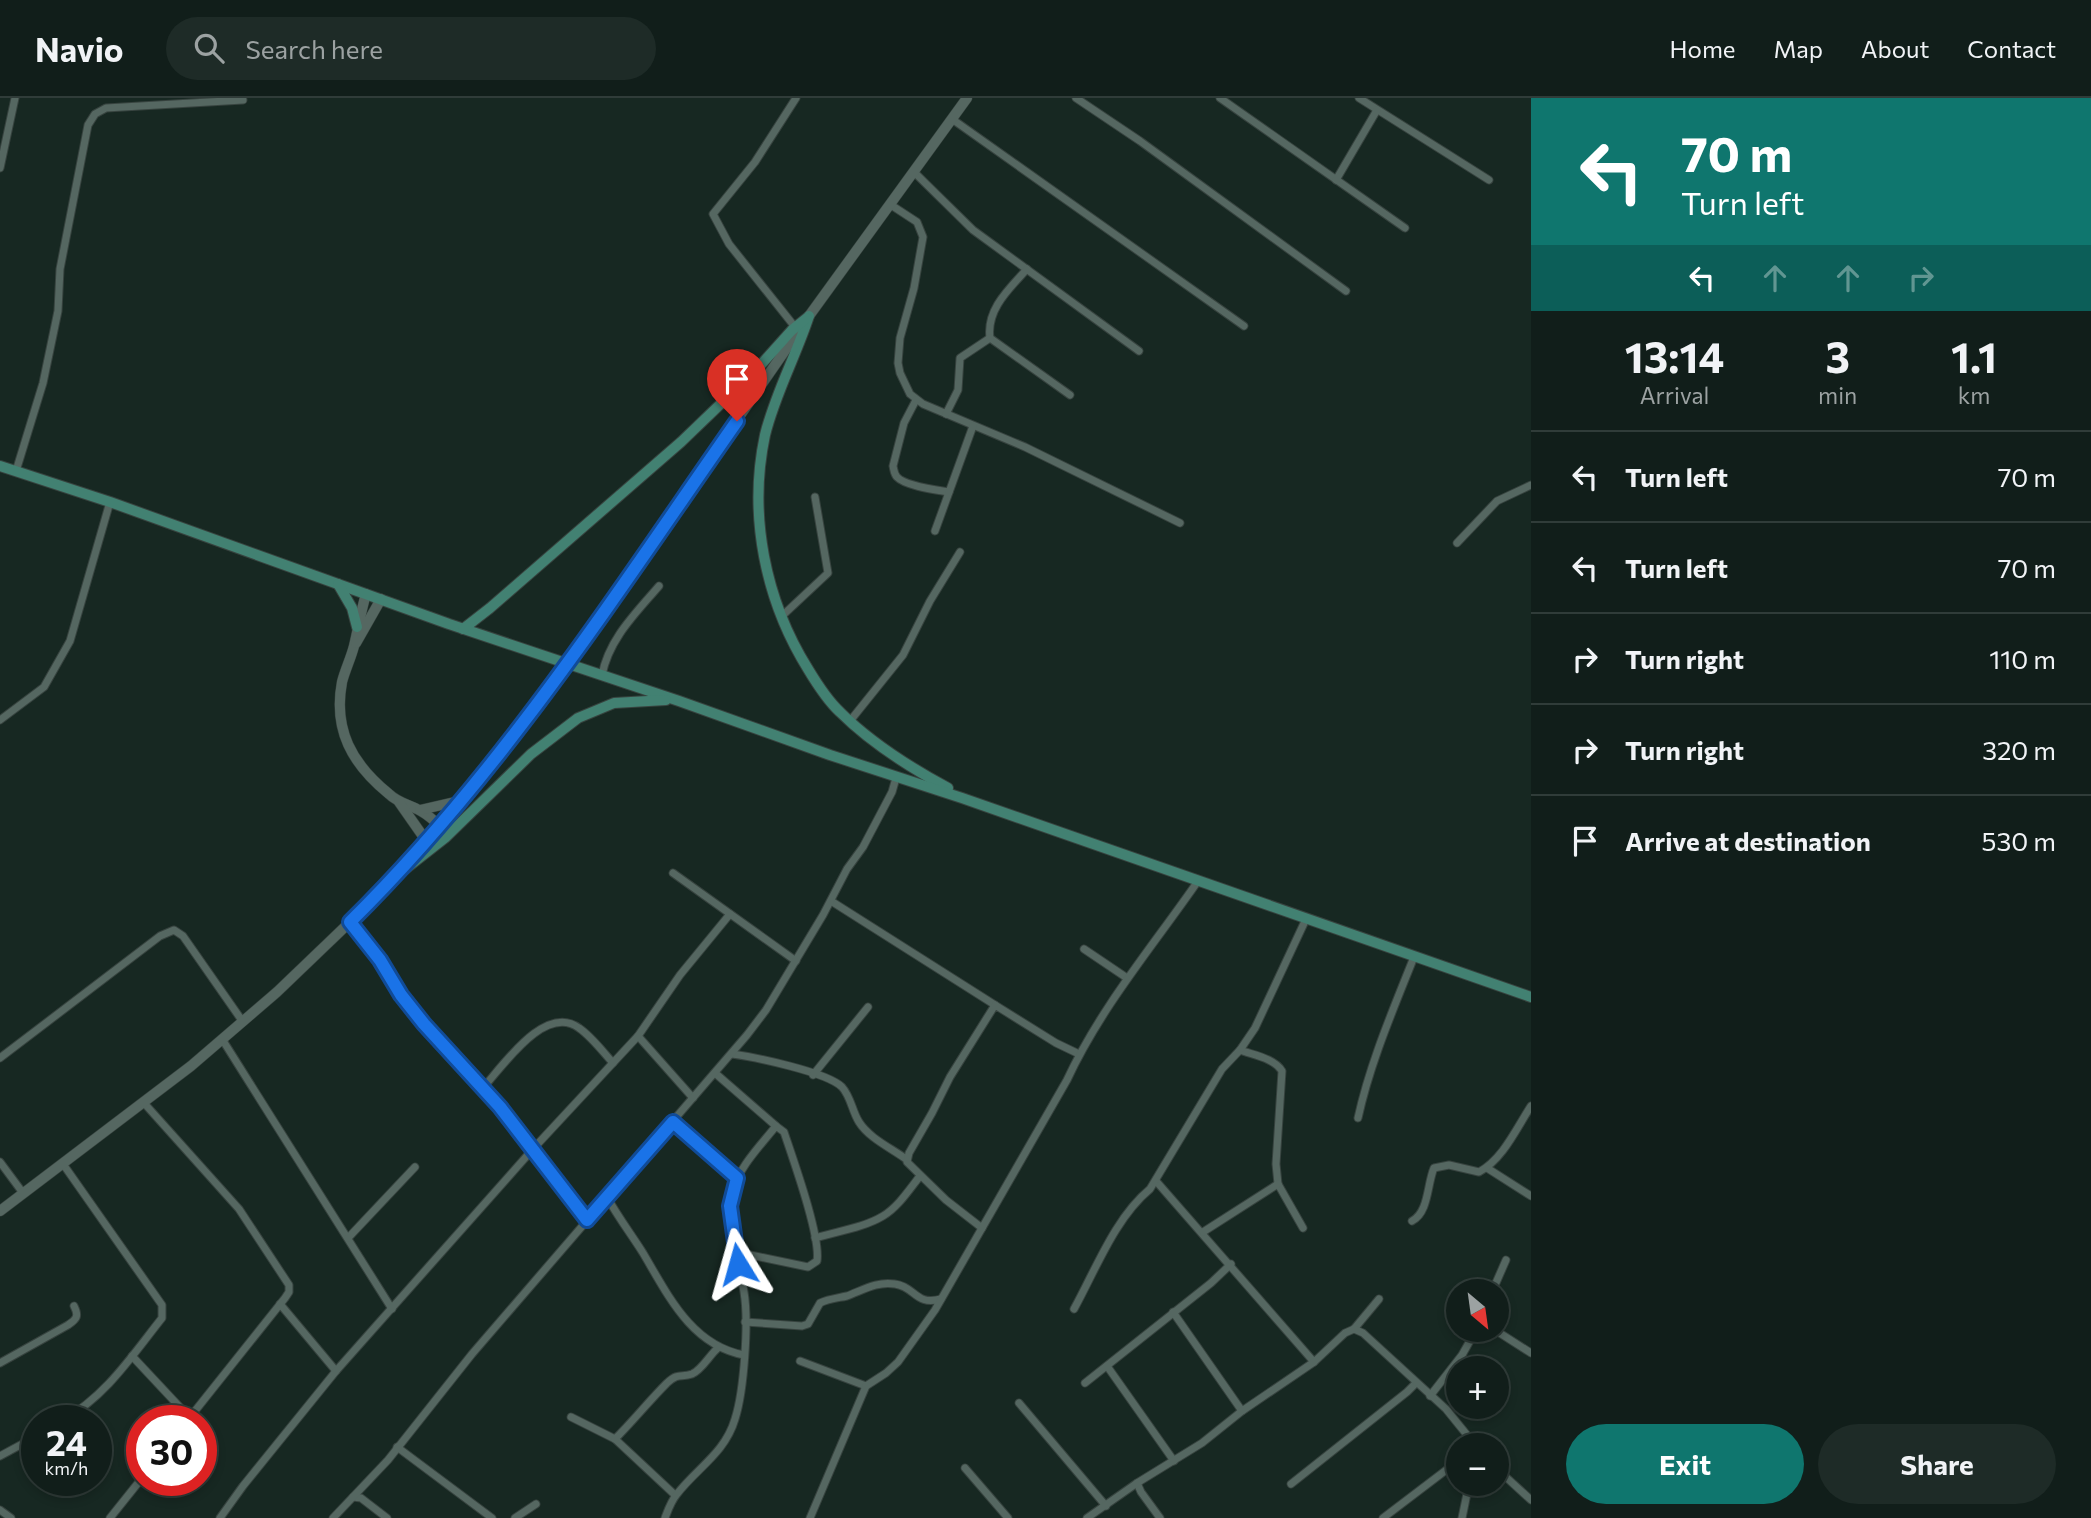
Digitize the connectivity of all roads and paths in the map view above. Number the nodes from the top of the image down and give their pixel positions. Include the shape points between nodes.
1 (15, 98) edge
2 (796, 98) edge
3 (1076, 98) edge
4 (1220, 98) edge
5 (1359, 98) edge
6 (243, 100) dead end
7 (963, 100) edge
8 (130, 102) edge
9 (1377, 110) junction
10 (952, 119) junction
11 (0, 168) edge
12 (914, 172) junction
13 (1336, 180) junction
14 (1489, 180) dead end
15 (891, 205) junction
16 (1405, 228) dead end
17 (1027, 269) junction
18 (1346, 291) dead end
19 (809, 316) junction
20 (1244, 326) dead end
21 (795, 327) junction
22 (990, 338) junction
23 (1139, 351) dead end
24 (1070, 396) dead end
25 (916, 400) junction
26 (946, 414) junction
27 (973, 426) junction
28 (0, 466) edge
29 (16, 471) junction
30 (1531, 485) edge
31 (949, 492) junction
32 (816, 497) dead end
33 (110, 502) junction
34 (1180, 523) dead end
35 (935, 531) dead end
36 (1457, 543) dead end
37 (960, 552) dead end
38 (338, 584) junction
39 (659, 586) dead end
40 (366, 594) junction
41 (381, 599) junction
42 (782, 616) junction
43 (357, 627) junction
44 (463, 629) junction
45 (354, 646) junction
46 (601, 675) junction
47 (679, 701) junction
48 (0, 720) edge
49 (850, 721) junction
50 (896, 778) junction
51 (962, 798) junction
52 (398, 801) junction
53 (460, 801) junction
54 (420, 810) junction
55 (439, 825) junction
56 (427, 842) junction
57 (673, 873) dead end
58 (396, 877) junction
59 (1198, 881) junction
60 (831, 901) junction
61 (730, 914) junction
62 (1306, 919) junction
63 (350, 922) junction
64 (1084, 949) dead end
65 (1414, 957) junction
66 (796, 961) junction
67 (1128, 978) junction
68 (1531, 998) edge
69 (995, 1006) junction
70 (867, 1007) dead end
71 (243, 1022) junction
72 (638, 1037) junction
73 (222, 1039) junction
74 (1240, 1050) junction
75 (1079, 1054) junction
76 (732, 1055) junction
77 (0, 1058) edge
78 (613, 1063) junction
79 (715, 1073) junction
80 (813, 1075) junction
81 (482, 1089) junction
82 (693, 1098) junction
83 (144, 1103) junction
84 (1531, 1106) edge
85 (1359, 1118) dead end
86 (673, 1122) junction
87 (776, 1126) junction
88 (533, 1149) junction
89 (906, 1159) junction
90 (0, 1162) edge
91 (63, 1164) junction
92 (415, 1167) dead end
93 (1487, 1168) junction
94 (920, 1176) junction
95 (737, 1178) junction
96 (1156, 1181) junction
97 (1278, 1184) junction
98 (23, 1193) junction
99 (1531, 1196) edge
100 (607, 1197) junction
101 (0, 1211) edge
102 (587, 1220) junction
103 (1412, 1221) dead end
104 (982, 1228) junction
105 (1303, 1228) dead end
106 (1203, 1232) junction
107 (348, 1238) junction
108 (815, 1238) junction
109 (737, 1252) junction
110 (1506, 1260) dead end
111 (1231, 1264) junction
112 (1498, 1279) edge
113 (941, 1298) junction
114 (1379, 1299) dead end
115 (281, 1304) junction
116 (74, 1306) dead end
117 (392, 1309) junction
118 (1074, 1309) dead end
119 (1173, 1312) junction
120 (746, 1322) junction
121 (1354, 1329) junction
122 (1509, 1339) edge
123 (1469, 1342) edge
124 (719, 1347) junction
125 (1531, 1353) edge
126 (744, 1355) junction
127 (132, 1356) junction
128 (800, 1361) dead end
129 (1314, 1362) junction
130 (0, 1363) edge
131 (1107, 1366) junction
132 (336, 1371) junction
133 (1085, 1382) dead end
134 (1416, 1383) junction
135 (866, 1387) junction
136 (1430, 1395) junction
137 (1019, 1403) dead end
138 (86, 1405) edge
139 (176, 1405) edge
140 (201, 1405) edge
141 (1242, 1411) junction
142 (571, 1417) dead end
143 (1465, 1433) edge
144 (615, 1439) junction
145 (21, 1445) edge
146 (397, 1447) junction
147 (0, 1457) edge
148 (1174, 1461) junction
149 (965, 1468) dead end
150 (1446, 1470) edge
151 (1509, 1480) edge
152 (1137, 1483) junction
153 (1291, 1484) dead end
154 (675, 1495) junction
155 (128, 1496) edge
156 (1467, 1496) edge
157 (353, 1497) junction
158 (1531, 1500) edge
159 (536, 1504) dead end
160 (1106, 1506) junction
161 (0, 1510) edge
162 (11, 1518) edge
163 (110, 1518) edge
164 (220, 1518) edge
165 (333, 1518) edge
166 (387, 1518) edge
167 (492, 1518) edge
168 (515, 1518) edge
169 (665, 1518) edge
170 (810, 1518) edge
171 (1008, 1518) edge
172 (1087, 1518) edge
173 (1160, 1518) edge
174 (1382, 1518) edge
175 (1462, 1518) edge

1 - 11 street
2 - 21 street via 755,162 713,214 729,244
3 - 18 street
4 - 13 street
5 - 9 street
6 - 8 street
7 - 10 street
8 - 29 street via 95,114 88,125 60,269 58,311 43,383
9 - 13 street
9 - 14 street
10 - 12 street
10 - 20 street
12 - 15 street
12 - 17 street via 973,230
13 - 16 street
15 - 19 street
15 - 25 street via 917,222 923,237 899,352 900,373
17 - 22 street via 997,303
17 - 23 street
19 - 21 main road
19 - 42 main road via 765,434 758,485 761,543
19 - 53 street, bridge via 578,649
21 - 44 main road via 671,451
22 - 24 street
22 - 26 street via 960,358 958,390
25 - 26 street
25 - 31 street via 904,423 894,473 905,482
26 - 27 street
27 - 31 street
27 - 34 street
28 - 29 main road
29 - 33 main road
30 - 36 street via 1497,501
31 - 35 street
32 - 42 street via 828,573
33 - 38 main road
33 - 48 street via 70,641 44,687
37 - 49 street via 903,655
38 - 40 main road
38 - 43 main road
39 - 46 street via 623,628 606,656
40 - 41 main road
40 - 43 street
41 - 44 main road
41 - 45 street
42 - 49 main road via 820,687
43 - 45 street
44 - 46 main road
45 - 52 street via 339,701 345,741 371,778
46 - 47 main road
47 - 50 main road
47 - 58 main road via 614,703 578,718 531,754 446,837
49 - 51 main road via 881,747
50 - 51 main road
50 - 60 street via 884,810
51 - 59 main road
52 - 54 street
52 - 56 street
53 - 54 street
53 - 55 street
54 - 55 street
55 - 56 street
56 - 58 street
57 - 61 street
58 - 63 street
59 - 62 main road
59 - 67 street
60 - 66 street
60 - 69 street
61 - 66 street
61 - 72 street via 680,975
62 - 65 main road
62 - 74 street
63 - 71 street
63 - 81 street via 401,995
64 - 67 street
65 - 68 main road
65 - 85 street via 1381,1040
66 - 76 street
67 - 75 street
69 - 75 street
69 - 89 street
70 - 80 street
71 - 73 street
71 - 77 street via 183,936 174,930
72 - 78 street
72 - 82 street
73 - 83 street
73 - 107 street
74 - 96 street via 1222,1069
74 - 97 street via 1278,1065 1282,1071
75 - 104 street
76 - 79 street
76 - 80 street via 761,1058
78 - 81 street via 578,1027 557,1020 540,1028
78 - 88 street
79 - 82 street
79 - 87 street
80 - 89 street via 840,1086 858,1122
81 - 88 street
82 - 86 street
83 - 91 street
83 - 115 street via 239,1209 289,1285
84 - 93 street
86 - 95 street
86 - 100 street
87 - 95 street
87 - 108 street via 785,1132
88 - 102 street
88 - 117 street
89 - 94 street
90 - 98 street
91 - 98 street
91 - 127 street via 162,1305 162,1318
92 - 107 street
93 - 99 street
93 - 103 street via 1479,1172 1449,1165 1434,1168 1423,1209
94 - 104 street
94 - 108 street via 885,1215
95 - 109 street via 730,1206
96 - 106 street
96 - 118 street via 1121,1222
97 - 105 street
97 - 106 street
98 - 101 street
100 - 102 street
100 - 124 street via 681,1316
102 - 146 street
104 - 113 street
106 - 111 street
107 - 117 street
108 - 109 street via 817,1261 808,1267
109 - 120 street
110 - 112 street
111 - 119 street
111 - 129 street
113 - 120 street via 930,1302 897,1284 881,1284 820,1303 802,1326
113 - 135 street via 898,1362
114 - 121 street
115 - 132 street
115 - 140 street
116 - 130 street via 77,1318 68,1325
117 - 132 street
119 - 131 street
119 - 141 street
120 - 126 street
121 - 129 street
121 - 134 street
122 - 125 street
123 - 136 street
124 - 126 street
124 - 144 street via 695,1372 679,1374 668,1382
126 - 154 street via 740,1401 729,1436
127 - 138 street
127 - 139 street
128 - 135 street
129 - 141 street
131 - 133 street
131 - 148 street
132 - 164 street
134 - 136 street
134 - 153 street
135 - 170 street
136 - 143 street
137 - 160 street
141 - 148 street
142 - 144 street
144 - 154 street
145 - 147 street
146 - 157 street
146 - 167 street
148 - 152 street
149 - 171 street
150 - 174 street
151 - 158 street
152 - 160 street
152 - 173 street
154 - 169 street
155 - 163 street
156 - 175 street
157 - 165 street
157 - 166 street
159 - 168 street
160 - 172 street
161 - 162 street

